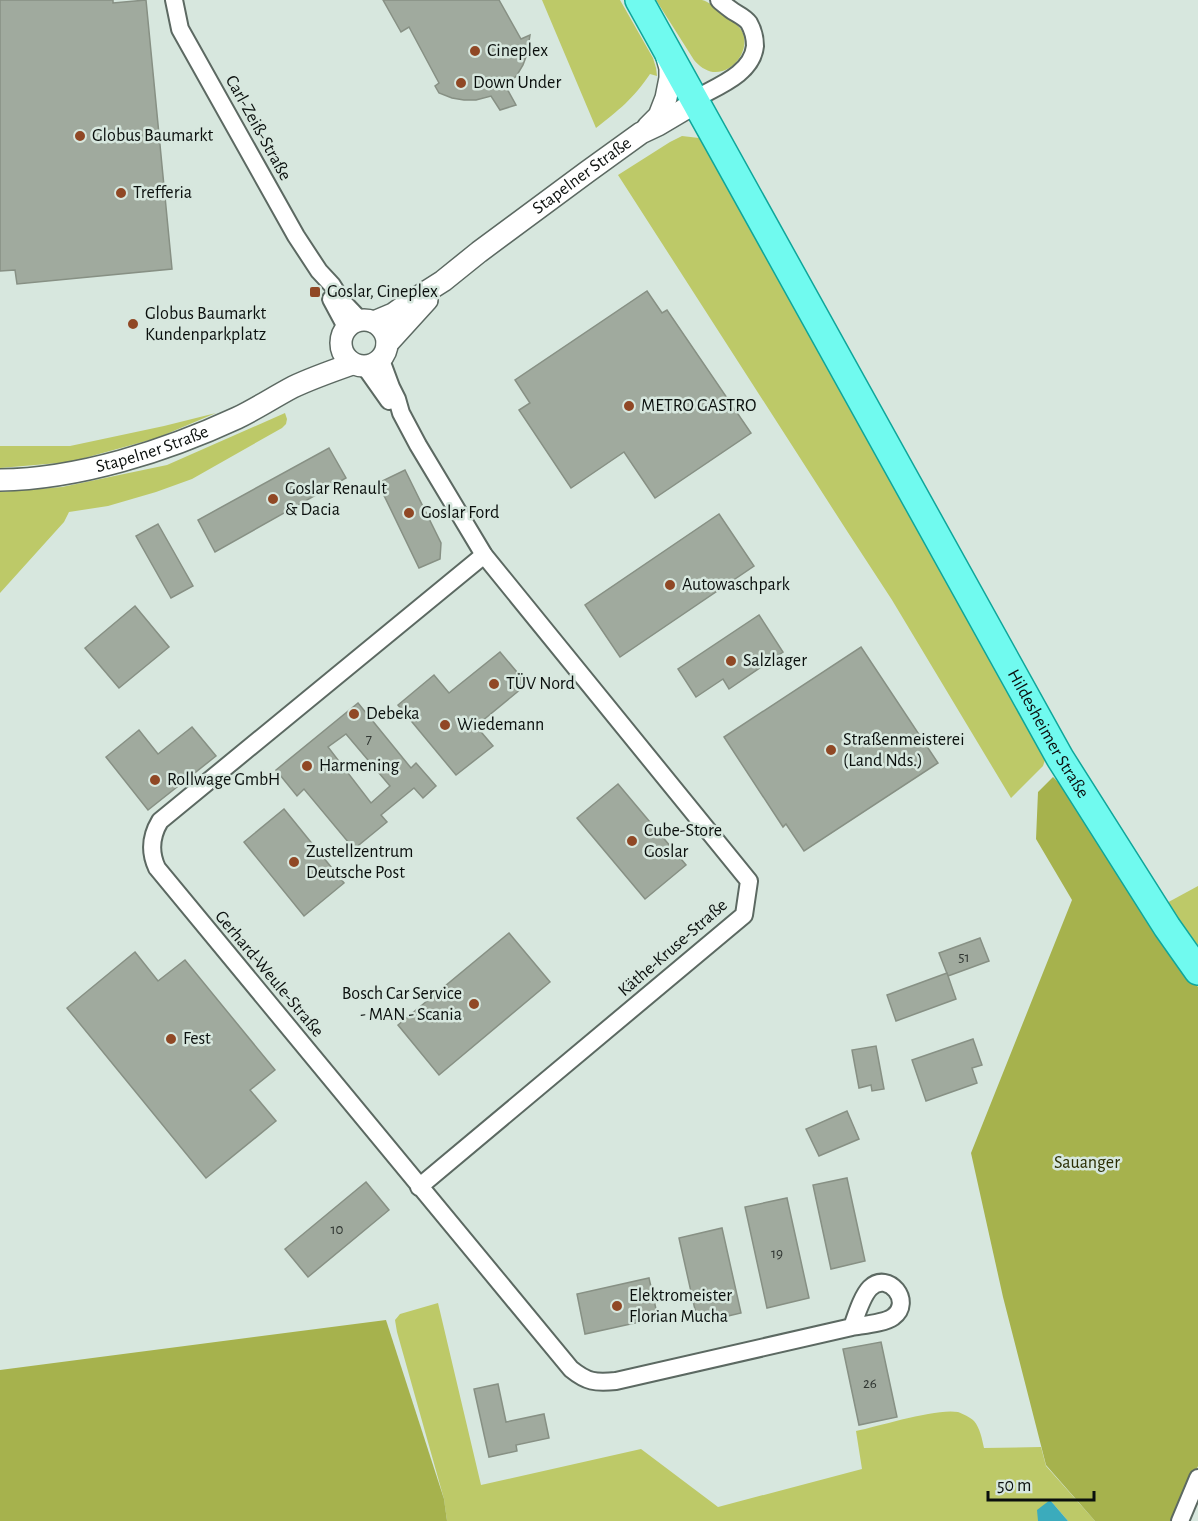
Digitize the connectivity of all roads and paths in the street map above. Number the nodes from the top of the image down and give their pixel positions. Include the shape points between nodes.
1 (174, 0) edge
2 (639, 0) edge
3 (719, 0) edge
4 (664, 47) junction
5 (693, 100) junction
6 (659, 116) junction
7 (641, 133) junction
8 (363, 344) junction
9 (0, 480) edge
10 (484, 555) junction
11 (1198, 970) edge
12 (419, 1187) junction
13 (852, 1327) dead end
14 (1198, 1478) edge
15 (1180, 1521) edge

1 - 8 street, Carl-Zeiß-Straße via 180,30 296,236 342,301
2 - 4 main road, Hildesheimer Straße
3 - 5 street via 748,21 755,39 752,57 730,79
4 - 5 main road, Hildesheimer Straße
4 - 6 street via 670,78
5 - 6 street via 675,105
5 - 7 street, Stapelner Straße via 685,109
5 - 11 main road, Hildesheimer Straße via 1060,758
6 - 7 street
7 - 8 street, Stapelner Straße via 443,281 417,312
8 - 9 street, Stapelner Straße via 238,418 190,438 76,472
8 - 10 street via 390,402 401,413
10 - 12 street, Käthe-Kruse-Straße via 749,881 744,915
10 - 12 street, Gerhard-Weule-Straße via 160,821 151,844 160,873
12 - 13 street, Gerhard-Weule-Straße via 571,1369 588,1381 616,1381
14 - 15 street

